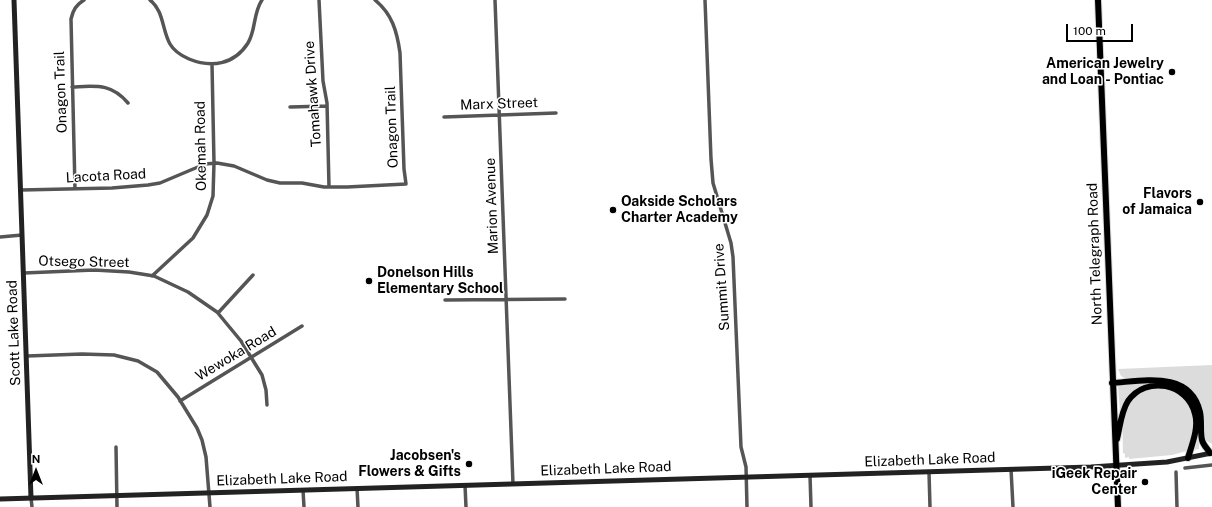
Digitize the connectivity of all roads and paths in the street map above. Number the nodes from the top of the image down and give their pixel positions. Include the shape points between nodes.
1 (14, 0) edge
2 (84, 0) edge
3 (150, 0) edge
4 (262, 0) edge
5 (319, 0) edge
6 (495, 0) edge
7 (705, 0) edge
8 (1098, 0) edge
9 (378, 1) edge
10 (212, 64) junction
11 (72, 87) junction
12 (128, 104) dead end
13 (327, 106) junction
14 (290, 107) dead end
15 (556, 113) dead end
16 (500, 114) junction
17 (444, 117) dead end
18 (214, 163) junction
19 (329, 187) junction
20 (75, 189) junction
21 (21, 190) junction
22 (22, 235) junction
23 (0, 237) edge
24 (24, 272) junction
25 (254, 275) dead end
26 (152, 276) junction
27 (565, 299) dead end
28 (445, 300) dead end
29 (506, 300) junction
30 (218, 313) junction
31 (302, 326) dead end
32 (26, 356) junction
33 (252, 357) junction
34 (1112, 383) junction
35 (180, 401) junction
36 (267, 405) dead end
37 (116, 447) dead end
38 (1115, 447) junction
39 (1211, 453) edge
40 (1188, 458) junction
41 (1116, 466) junction
42 (1212, 466) edge
43 (1185, 468) dead end
44 (1011, 469) junction
45 (929, 472) junction
46 (1176, 472) dead end
47 (810, 475) junction
48 (746, 477) junction
49 (513, 484) junction
50 (465, 485) junction
51 (357, 488) junction
52 (303, 490) junction
53 (209, 493) junction
54 (117, 496) junction
55 (32, 498) junction
56 (0, 499) edge
57 (32, 507) edge
58 (117, 507) edge
59 (210, 507) edge
60 (304, 507) edge
61 (358, 507) edge
62 (466, 507) edge
63 (747, 507) edge
64 (811, 507) edge
65 (930, 507) edge
66 (1013, 507) edge
67 (1118, 507) edge
68 (1177, 507) edge

1 - 21 main road, Scott Lake Road
2 - 11 street, Onagon Trail via 73,10 71,19
3 - 10 street via 157,7 170,45 196,62
4 - 10 street via 248,43 236,56 222,63
5 - 13 street, Tomahawk Drive via 323,81
6 - 16 street, Marion Avenue
7 - 48 street, Summit Drive via 712,165 714,183 734,257 740,440
8 - 34 main road, North Telegraph Road
9 - 19 street, Onagon Trail via 398,34 406,184
10 - 18 street, Okemah Road
11 - 12 street via 107,88 113,90
11 - 20 street, Onagon Trail
13 - 14 street
13 - 19 street, Tomahawk Drive
15 - 16 street, Marx Street
16 - 17 street, Marx Street
16 - 29 street, Marion Avenue
18 - 19 street, Lacota Road via 234,166 280,183
18 - 20 street, Lacota Road via 205,164 148,186
18 - 26 street, Okemah Road via 213,196 201,227 186,245
20 - 21 street, Lacota Road
21 - 22 main road, Scott Lake Road
22 - 23 street
22 - 24 main road, Scott Lake Road
24 - 26 street, Otsego Street via 106,270
24 - 32 main road, Scott Lake Road
25 - 30 street
26 - 30 street, Otsego Street via 188,292
27 - 29 street
28 - 29 street
29 - 49 street, Marion Avenue
30 - 33 street, Otsego Street
31 - 33 street, Wewoka Road
32 - 35 street via 82,354 138,361 157,372
32 - 55 main road, Scott Lake Road
33 - 35 street, Wewoka Road
33 - 36 street, Otsego Street via 262,375
34 - 38 main road, North Telegraph Road
34 - 39 main road via 1160,380 1175,383 1183,388 1198,406 1202,441
35 - 53 street via 202,440
37 - 54 street
38 - 40 main road via 1129,400 1145,388 1166,386 1186,396 1194,411 1196,426
38 - 41 main road, North Telegraph Road
39 - 40 main road, Elizabeth Lake Road
40 - 41 main road, Elizabeth Lake Road
41 - 44 main road, Elizabeth Lake Road
41 - 67 main road, North Telegraph Road
42 - 43 street
44 - 45 main road, Elizabeth Lake Road
44 - 66 street
45 - 47 main road, Elizabeth Lake Road
45 - 65 street
46 - 68 street
47 - 48 main road, Elizabeth Lake Road
47 - 64 street
48 - 49 main road, Elizabeth Lake Road
48 - 63 street, Summit Drive
49 - 50 main road, Elizabeth Lake Road
50 - 51 main road, Elizabeth Lake Road
50 - 62 street
51 - 52 main road, Elizabeth Lake Road
51 - 61 street
52 - 53 main road, Elizabeth Lake Road
52 - 60 street
53 - 54 main road, Elizabeth Lake Road
53 - 59 street
54 - 55 main road, Elizabeth Lake Road
54 - 58 street
55 - 56 main road, Elizabeth Lake Road
55 - 57 street

